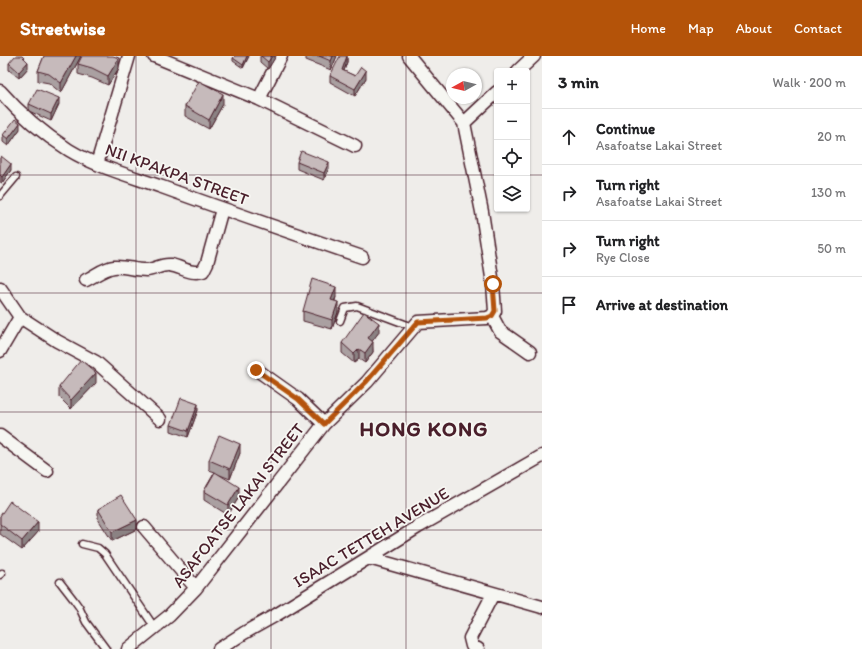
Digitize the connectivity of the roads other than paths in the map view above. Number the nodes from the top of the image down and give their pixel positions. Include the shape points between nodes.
1 (128, 56) edge
2 (154, 56) edge
3 (281, 56) edge
4 (409, 56) edge
5 (534, 56) edge
6 (521, 68) edge
7 (0, 91) edge
8 (494, 95) edge
9 (259, 99) junction
10 (464, 123) junction
11 (355, 146) dead end
12 (97, 164) junction
13 (16, 178) dead end
14 (0, 196) edge
15 (222, 209) junction
16 (362, 256) dead end
17 (86, 280) dead end
18 (0, 288) edge
19 (492, 316) junction
20 (20, 317) junction
21 (340, 321) dead end
22 (413, 327) junction
23 (0, 352) edge
24 (530, 352) dead end
25 (256, 370) dead end
26 (160, 419) dead end
27 (324, 424) junction
28 (0, 436) edge
29 (542, 456) edge
30 (47, 470) dead end
31 (144, 527) dead end
32 (82, 544) dead end
33 (370, 558) junction
34 (60, 582) dead end
35 (196, 588) junction
36 (493, 594) junction
37 (542, 607) edge
38 (155, 628) junction
39 (106, 649) edge
40 (128, 649) edge
41 (219, 649) edge
42 (478, 649) edge

1 - 12 street
2 - 9 street
3 - 9 street
4 - 10 street
5 - 6 street
7 - 12 street, NII KPAKPA STREET via 43,133 70,151
8 - 10 street
9 - 11 street
10 - 19 street via 493,284 495,311
12 - 15 street, NII KPAKPA STREET
13 - 14 lane
15 - 16 street, NII KPAKPA STREET
15 - 17 street via 203,271 196,273 166,265 146,270 116,267 108,268
18 - 20 street
19 - 22 street via 418,322
19 - 24 street via 500,331
20 - 23 street
20 - 26 street via 96,362
21 - 22 lane via 345,308 357,306
22 - 27 street, ASAFOATSE LAKAI STREET via 366,382
25 - 27 street via 298,399
27 - 35 street, ASAFOATSE LAKAI STREET
28 - 30 street
29 - 33 street, ISAAC TETTEH AVENUE via 418,527
31 - 35 street
32 - 38 lane via 98,548 105,554
33 - 36 street
33 - 41 street, ISAAC TETTEH AVENUE
34 - 39 lane
35 - 38 street, ASAFOATSE LAKAI STREET
36 - 37 street
36 - 42 street via 470,638 472,646
38 - 40 street, ASAFOATSE LAKAI STREET

